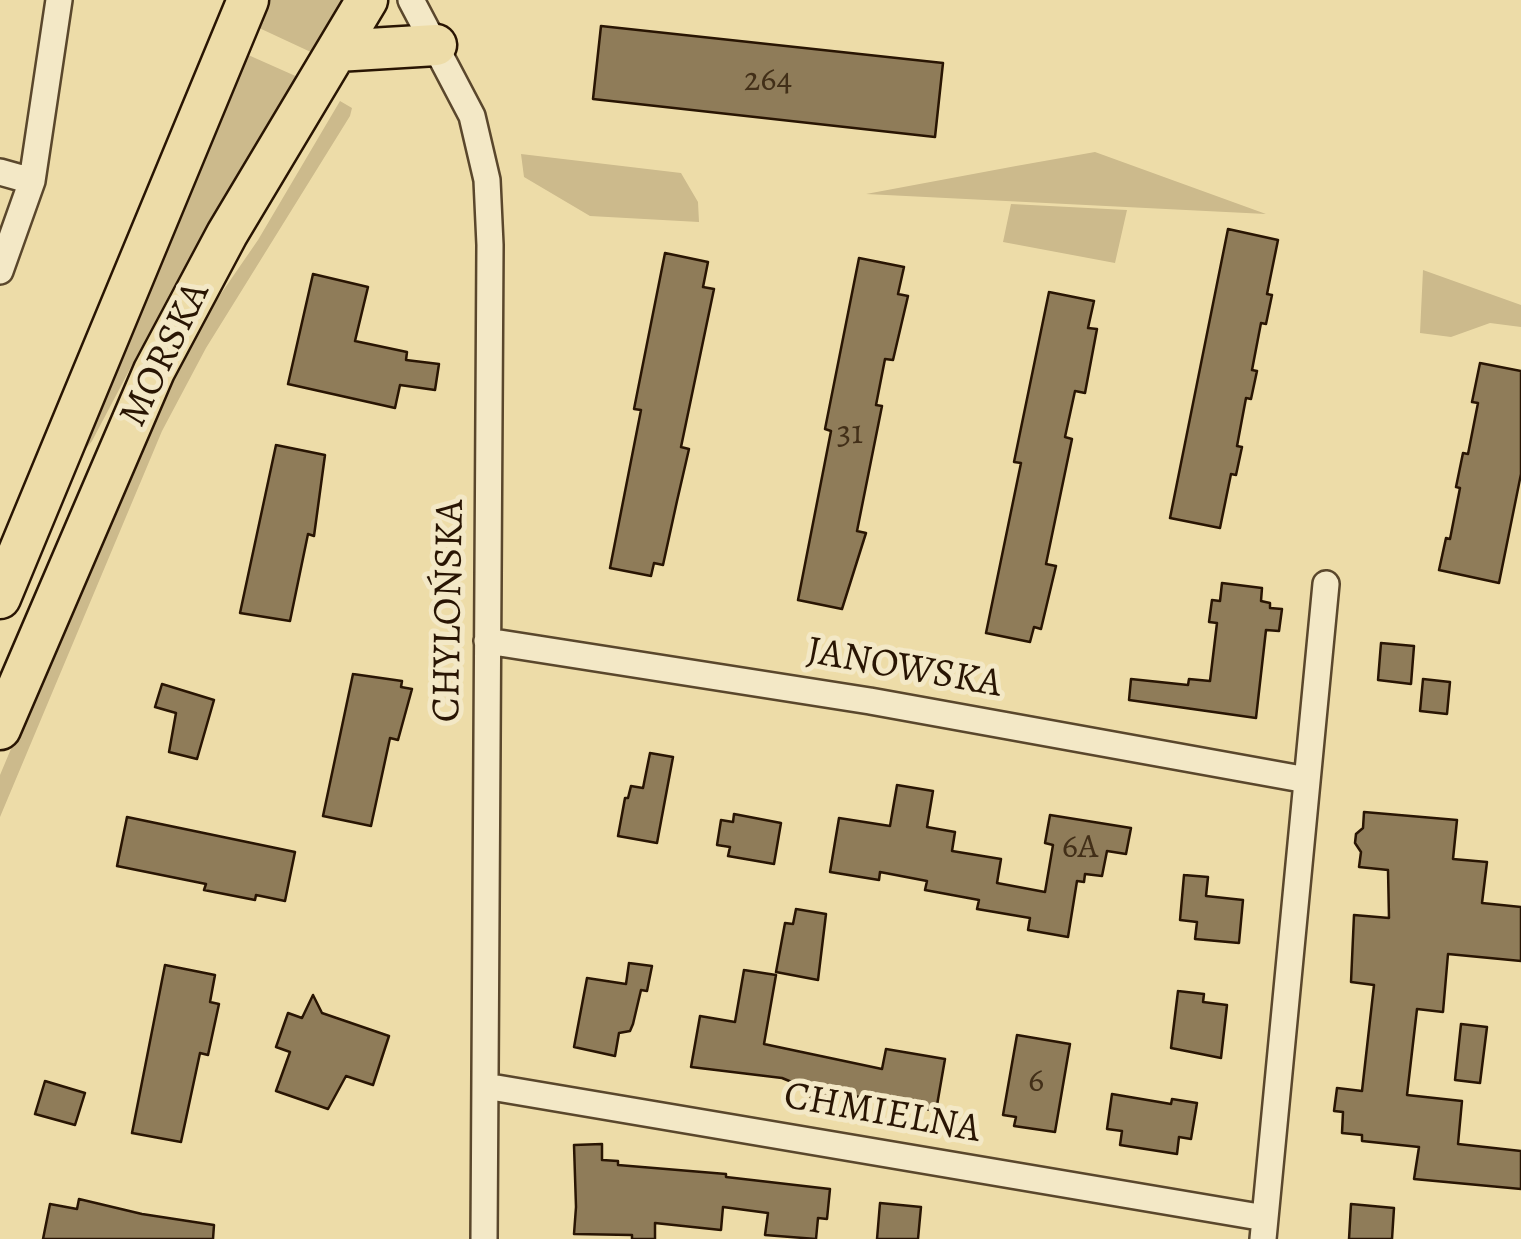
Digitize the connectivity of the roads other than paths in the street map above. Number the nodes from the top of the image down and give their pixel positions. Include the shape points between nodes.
1 (59, 0) edge
2 (248, 0) edge
3 (368, 0) edge
4 (411, 0) edge
5 (436, 45) junction
6 (337, 51) junction
7 (0, 172) edge
8 (32, 181) junction
9 (0, 271) edge
10 (1326, 584) dead end
11 (0, 598) edge
12 (487, 640) junction
13 (0, 730) edge
14 (1307, 780) junction
15 (486, 1086) junction
16 (1264, 1229) edge
17 (484, 1239) edge

1 - 8 street
2 - 11 main road, MORSKA
3 - 6 main road, MORSKA
4 - 5 street, CHYLOŃSKA
5 - 6 main road
5 - 12 street, CHYLOŃSKA via 472,116 487,180
6 - 13 main road, MORSKA via 154,371
7 - 8 street
8 - 9 street
10 - 14 street
12 - 14 street, JANOWSKA
12 - 15 street, CHYLOŃSKA
14 - 16 street
15 - 16 street, CHMIELNA
15 - 17 street, CHYLOŃSKA

